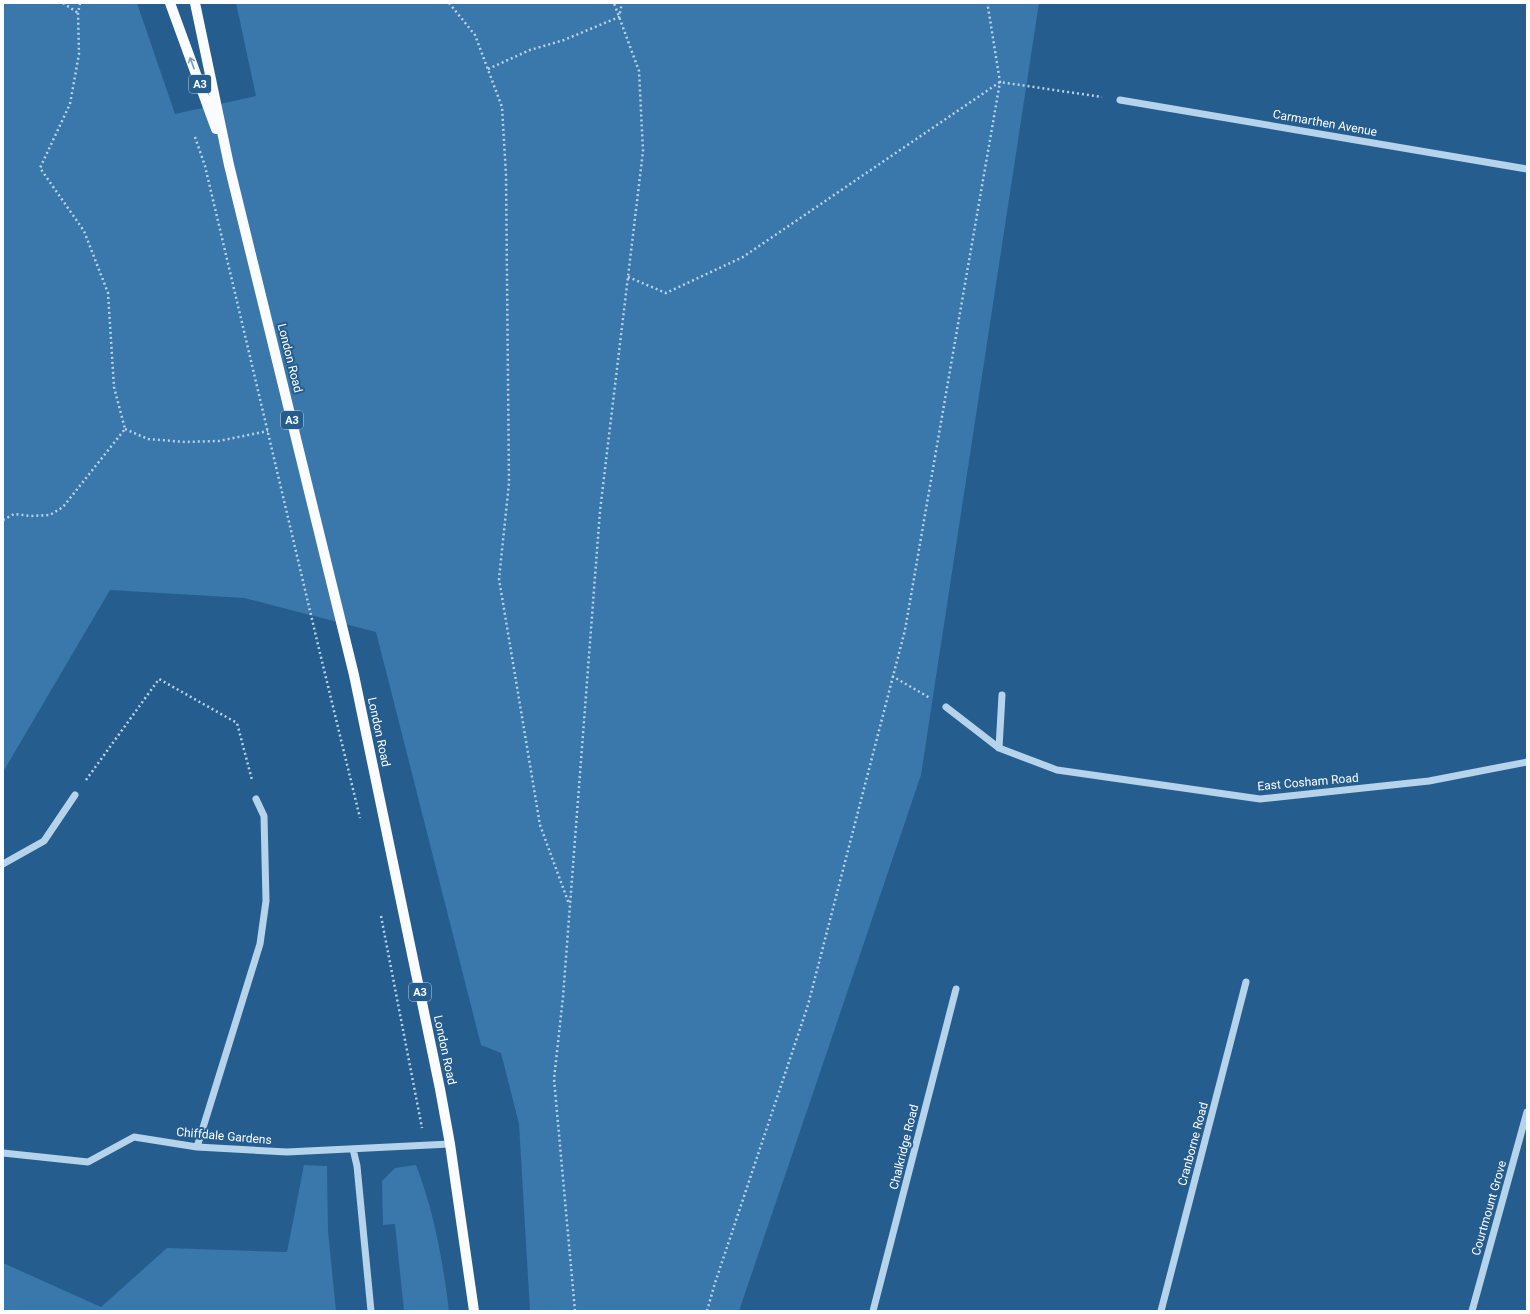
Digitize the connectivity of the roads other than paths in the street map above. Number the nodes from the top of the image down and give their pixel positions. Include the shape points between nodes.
1 (170, 3) edge
2 (195, 3) edge
3 (1120, 100) road end
4 (229, 165) junction
5 (1527, 168) edge
6 (1002, 696) dead end
7 (946, 707) road end
8 (999, 748) junction
9 (1527, 762) edge
10 (75, 795) road end
11 (256, 799) road end
12 (3, 864) edge
13 (1246, 982) dead end
14 (956, 989) dead end
15 (1527, 1112) edge
16 (450, 1144) junction
17 (196, 1147) junction
18 (353, 1149) junction
19 (3, 1153) edge
20 (875, 1310) edge
21 (371, 1311) edge
22 (474, 1311) edge
23 (1161, 1311) edge
24 (1472, 1311) edge

4 -> 1 main road, London Road / A3
2 - 4 main road, London Road / A3
3 - 5 street, Carmarthen Avenue
4 - 16 main road, London Road / A3 via 354,675
6 - 8 street
7 - 8 street, East Cosham Road
8 - 9 street, East Cosham Road via 1057,770 1260,799 1429,781
10 - 12 street via 44,842
11 - 17 street via 264,816 266,901 260,944
13 - 23 street, Cranborne Road
14 - 20 street, Chalkridge Road
15 - 24 street, Courtmount Grove
16 - 18 street, Chiffdale Gardens
16 - 22 main road, London Road / A3
17 - 18 street, Chiffdale Gardens via 287,1152
17 - 19 street, Chiffdale Gardens via 134,1137 88,1162
18 - 21 street via 357,1166

